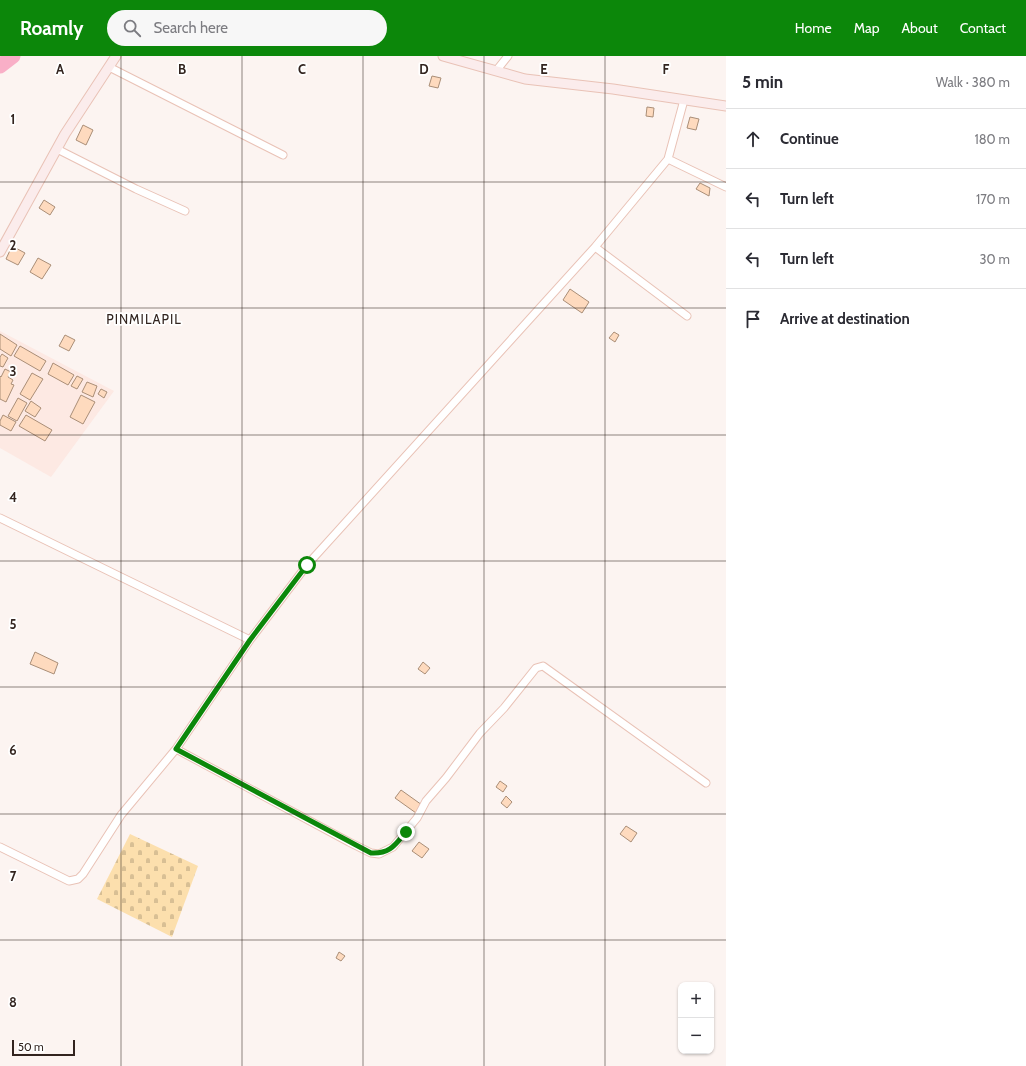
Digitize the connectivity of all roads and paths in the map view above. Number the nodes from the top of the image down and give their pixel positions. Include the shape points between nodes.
1 (116, 56) edge
2 (443, 56) edge
3 (508, 56) edge
4 (109, 67) junction
5 (496, 71) junction
6 (684, 100) junction
7 (726, 106) edge
8 (57, 149) junction
9 (283, 155) dead end
10 (668, 159) junction
11 (726, 187) edge
12 (185, 211) dead end
13 (595, 247) junction
14 (0, 252) edge
15 (687, 316) dead end
16 (0, 518) edge
17 (250, 640) junction
18 (176, 749) junction
19 (706, 783) dead end
20 (0, 847) edge

1 - 4 street
2 - 5 street
3 - 5 street
4 - 8 street
4 - 9 street
5 - 6 street via 525,79
6 - 7 street
6 - 10 street
8 - 12 street
8 - 14 street
10 - 11 street
10 - 13 street
13 - 15 street
13 - 17 street via 307,565
16 - 17 street
17 - 18 street
18 - 19 street via 349,842 371,853 379,854 393,847 480,733 536,668 543,666
18 - 20 street via 122,815 78,879 69,881

